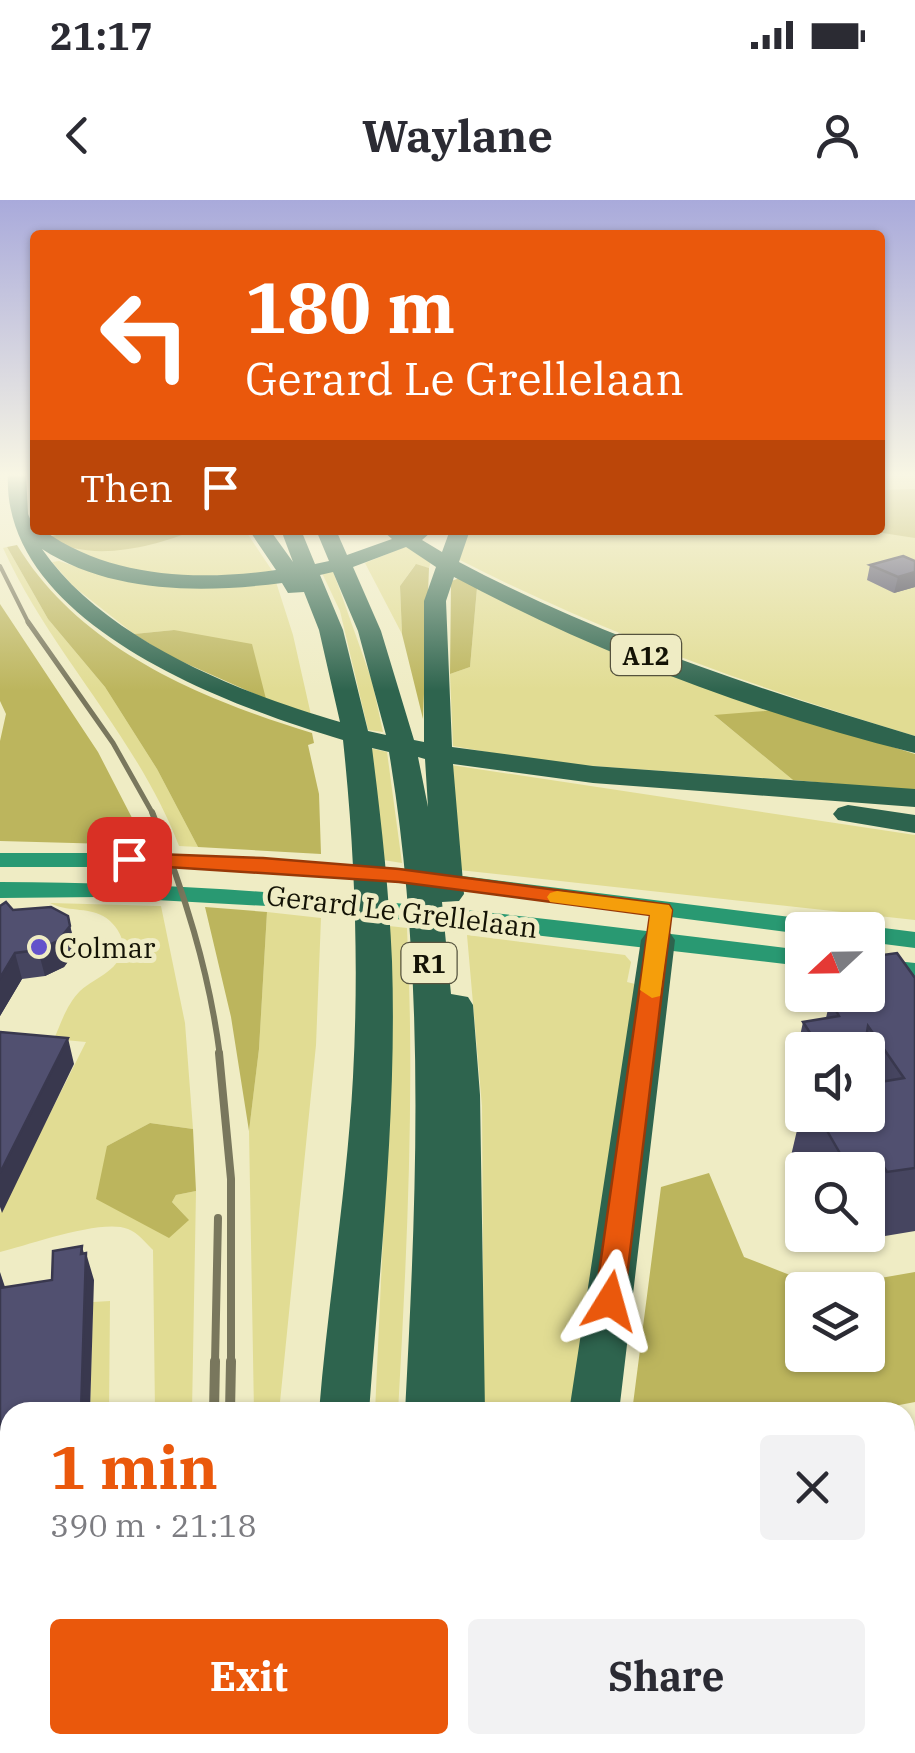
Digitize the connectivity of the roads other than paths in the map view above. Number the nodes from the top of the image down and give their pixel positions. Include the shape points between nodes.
1 (28, 545) edge
2 (50, 545) edge
3 (271, 545) edge
4 (297, 545) edge
5 (333, 545) edge
6 (390, 545) edge
7 (419, 545) edge
8 (453, 545) edge
9 (326, 617) junction
10 (915, 745) edge
11 (641, 777) junction
12 (915, 798) edge
13 (915, 824) edge
14 (0, 860) edge
15 (0, 890) edge
16 (660, 925) junction
17 (785, 929) edge
18 (885, 936) edge
19 (915, 940) edge
20 (785, 954) edge
21 (885, 968) edge
22 (915, 972) edge
23 (345, 1402) edge
24 (430, 1402) edge
25 (460, 1402) edge
26 (595, 1402) edge

1 - 11 highway via 93,614 151,655 252,703 377,740 530,767
2 - 6 highway via 97,567 217,581 316,570
3 - 9 highway via 300,597
4 - 9 highway, R1
5 - 24 highway, R1 via 390,693 422,860 436,1182
7 - 10 highway, A12 via 604,638
8 - 25 highway via 434,601 434,683 461,1095
9 - 23 highway, R1 via 352,718 372,890 366,1175
11 - 12 highway
11 - 13 highway via 692,791
14 - 16 street, Gerard Le Grellelaan via 263,864 399,876 541,896
15 - 16 street, Gerard Le Grellelaan via 264,894 547,928
16 - 17 street, Gerard Le Grellelaan
16 - 20 street, Gerard Le Grellelaan
16 - 26 highway
18 - 19 street
21 - 22 street

